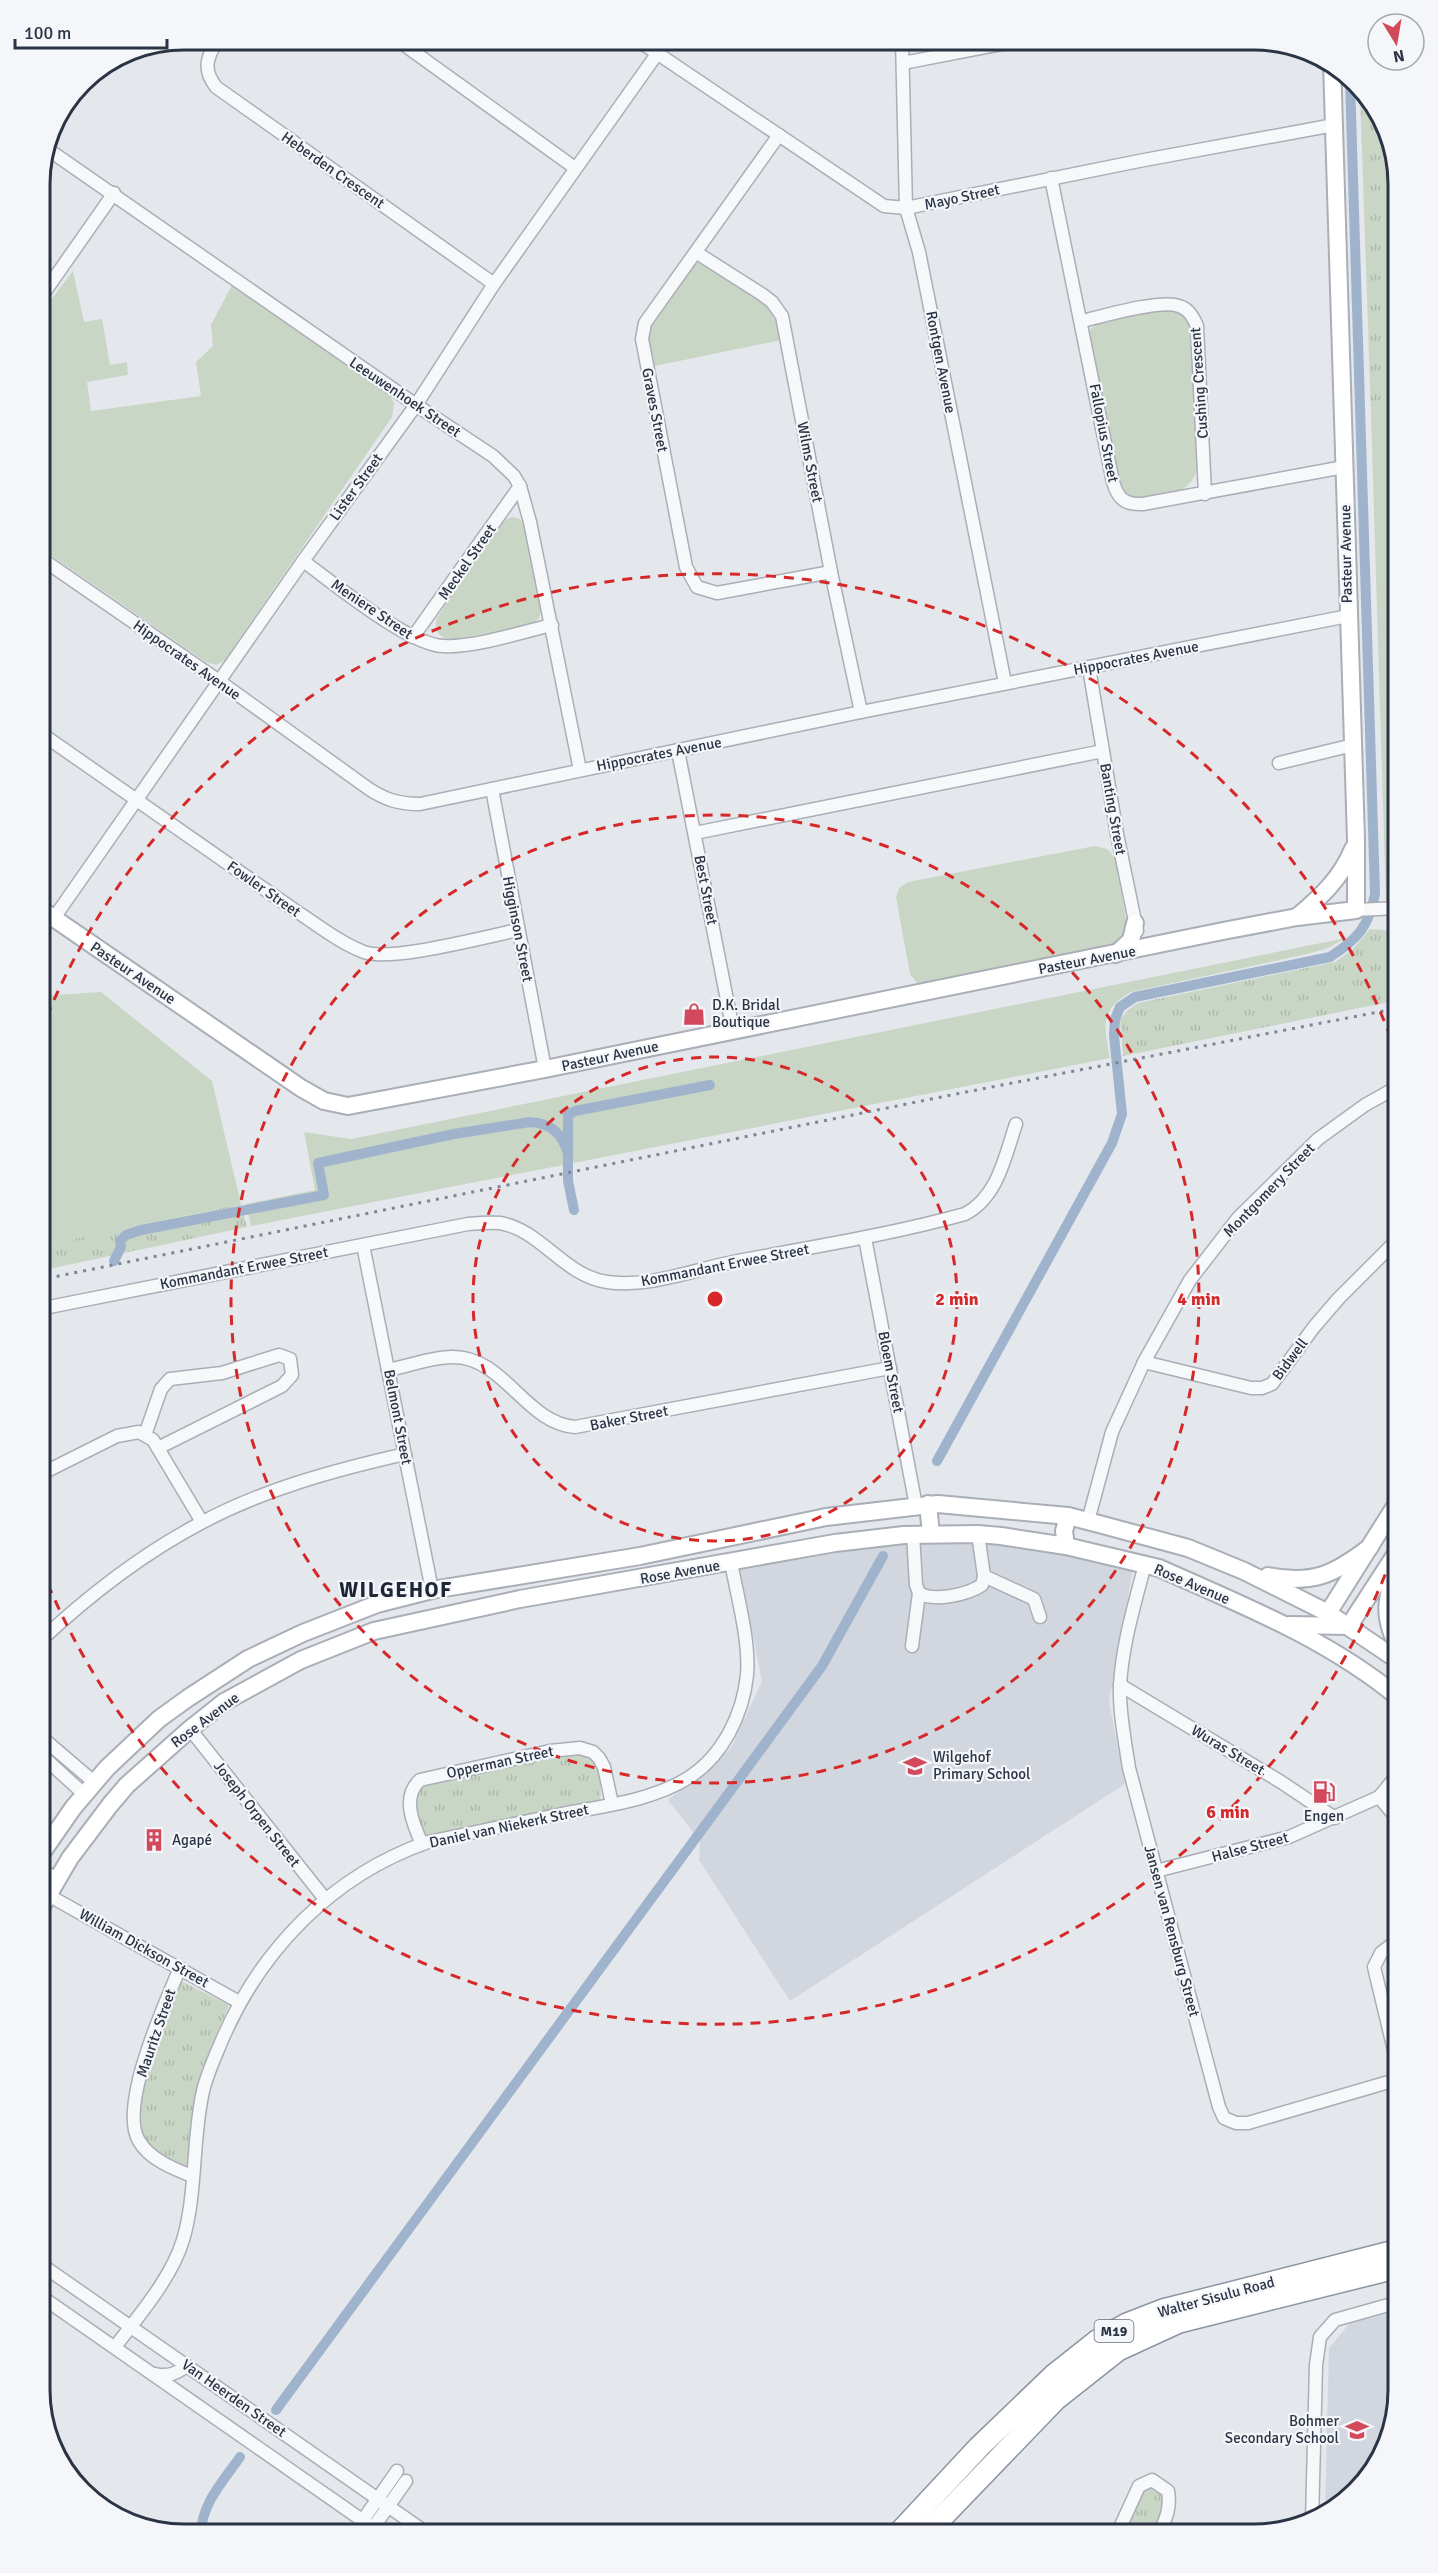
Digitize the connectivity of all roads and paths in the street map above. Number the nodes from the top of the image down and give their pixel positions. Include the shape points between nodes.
1 (211, 50) edge
2 (411, 50) edge
3 (651, 50) edge
4 (902, 50) edge
5 (970, 50) edge
6 (657, 54) junction
7 (903, 63) junction
8 (1332, 75) edge
9 (1334, 125) junction
10 (779, 135) junction
11 (53, 152) edge
12 (575, 168) junction
13 (1051, 178) junction
14 (114, 193) junction
15 (906, 208) junction
16 (697, 253) junction
17 (50, 284) edge
18 (494, 284) junction
19 (1082, 321) junction
20 (416, 405) junction
21 (1344, 467) junction
22 (520, 486) junction
23 (1205, 494) junction
24 (303, 561) junction
25 (50, 565) edge
26 (831, 572) junction
27 (1348, 616) junction
28 (552, 625) junction
29 (413, 637) junction
30 (1089, 668) junction
31 (219, 681) junction
32 (1005, 683) junction
33 (861, 712) junction
34 (50, 740) edge
35 (1353, 746) junction
36 (678, 751) junction
37 (1102, 751) junction
38 (1279, 764) dead end
39 (580, 770) junction
40 (492, 789) junction
41 (136, 800) junction
42 (695, 833) junction
43 (1356, 840) junction
44 (1388, 909) edge
45 (1358, 910) junction
46 (50, 915) edge
47 (1298, 916) junction
48 (54, 918) junction
49 (1136, 923) junction
50 (518, 930) junction
51 (1139, 950) junction
52 (1116, 954) junction
53 (733, 1030) junction
54 (545, 1069) junction
55 (1388, 1092) edge
56 (1016, 1124) dead end
57 (865, 1238) junction
58 (363, 1245) junction
59 (1388, 1249) edge
60 (50, 1307) edge
61 (1144, 1362) junction
62 (890, 1368) junction
63 (388, 1370) junction
64 (145, 1434) junction
65 (158, 1448) junction
66 (405, 1454) junction
67 (50, 1470) edge
68 (915, 1506) junction
69 (1068, 1516) junction
70 (1388, 1518) edge
71 (202, 1522) junction
72 (1093, 1522) junction
73 (1130, 1532) junction
74 (745, 1534) junction
75 (908, 1534) junction
76 (931, 1534) junction
77 (978, 1534) junction
78 (709, 1542) junction
79 (1164, 1542) junction
80 (1066, 1546) junction
81 (1370, 1547) junction
82 (1095, 1552) junction
83 (750, 1559) junction
84 (1125, 1560) junction
85 (722, 1564) junction
86 (1152, 1566) junction
87 (1388, 1566) edge
88 (1244, 1571) junction
89 (984, 1576) junction
90 (439, 1589) junction
91 (919, 1593) junction
92 (410, 1596) junction
93 (1388, 1599) edge
94 (452, 1613) junction
95 (1040, 1617) dead end
96 (1388, 1617) edge
97 (1329, 1620) junction
98 (416, 1621) junction
99 (1287, 1625) junction
100 (1349, 1626) junction
101 (50, 1633) edge
102 (912, 1646) dead end
103 (1388, 1653) edge
104 (1353, 1664) junction
105 (1120, 1685) junction
106 (1388, 1690) edge
107 (188, 1698) junction
108 (204, 1718) junction
109 (159, 1719) junction
110 (184, 1734) junction
111 (50, 1747) edge
112 (50, 1761) edge
113 (107, 1768) junction
114 (127, 1785) junction
115 (1388, 1786) edge
116 (89, 1788) junction
117 (1379, 1797) junction
118 (612, 1804) junction
119 (73, 1808) junction
120 (1388, 1808) edge
121 (1335, 1818) junction
122 (96, 1822) junction
123 (50, 1841) edge
124 (422, 1844) junction
125 (1156, 1871) junction
126 (50, 1885) edge
127 (52, 1888) junction
128 (50, 1892) edge
129 (325, 1899) junction
130 (1388, 1948) edge
131 (180, 1968) junction
132 (238, 2002) junction
133 (1388, 2025) edge
134 (1388, 2082) edge
135 (192, 2176) junction
136 (1388, 2253) edge
137 (1388, 2269) edge
138 (50, 2271) edge
139 (50, 2303) edge
140 (1388, 2305) edge
141 (1166, 2318) junction
142 (130, 2326) junction
143 (115, 2347) junction
144 (187, 2366) junction
145 (153, 2374) junction
146 (1050, 2392) junction
147 (961, 2467) junction
148 (398, 2471) dead end
149 (978, 2480) junction
150 (406, 2481) dead end
151 (379, 2498) junction
152 (390, 2506) junction
153 (1312, 2511) edge
154 (368, 2523) edge
155 (374, 2523) edge
156 (376, 2523) edge
157 (413, 2523) edge
158 (908, 2524) edge
159 (936, 2524) edge
160 (1124, 2524) edge
161 (1163, 2524) edge

1 - 18 street, Heberden Crescent via 206,65 216,87
2 - 12 street
3 - 6 street, Mayo Street
4 - 7 street, Rontgen Avenue
5 - 7 street
6 - 10 street, Mayo Street
6 - 12 street, Lister Street
7 - 15 street, Rontgen Avenue
8 - 9 street, Pasteur Avenue
9 - 13 street, Mayo Street
9 - 21 street, Pasteur Avenue
10 - 15 street, Mayo Street via 884,206
10 - 16 street, Graves Street
11 - 14 street, Leeuwenhoek Street
12 - 18 street, Lister Street
13 - 15 street, Mayo Street
13 - 19 street, Fallopius Street
14 - 17 street
14 - 20 street, Leeuwenhoek Street
15 - 32 street, Rontgen Avenue via 919,252
16 - 26 street, Wilms Street via 763,295 782,316
16 - 26 street, Graves Street via 645,323 642,339 686,567 697,587 717,593
18 - 20 street, Lister Street
19 - 23 street, Fallopius Street via 1117,494 1132,504
19 - 23 street, Cushing Crescent via 1171,304 1194,317
20 - 22 street, Leeuwenhoek Street via 493,456
20 - 24 street, Lister Street
21 - 23 street, Fallopius Street
21 - 27 street, Pasteur Avenue
22 - 28 street, Leeuwenhoek Street
22 - 29 street, Meckel Street
24 - 29 street, Meniere Street
24 - 31 street, Lister Street
25 - 31 street, Hippocrates Avenue
26 - 33 street, Wilms Street
27 - 30 street, Hippocrates Avenue
27 - 35 street, Pasteur Avenue
28 - 29 street, Meniere Street via 453,646 434,645
28 - 39 street, Leeuwenhoek Street
30 - 32 street, Hippocrates Avenue
30 - 37 street, Banting Street
31 - 40 street, Hippocrates Avenue via 386,799 420,804
31 - 41 street, Lister Street
32 - 33 street, Hippocrates Avenue
33 - 36 street, Hippocrates Avenue
34 - 41 street, Fowler Street
35 - 38 street
35 - 43 street, Pasteur Avenue
36 - 39 street, Hippocrates Avenue
36 - 42 street, Best Street
37 - 42 street
37 - 49 street, Banting Street
39 - 40 street, Hippocrates Avenue
40 - 50 street, Higginson Street
41 - 48 street, Lister Street
41 - 50 street, Fowler Street via 332,935 363,952 391,954
42 - 53 street, Best Street
43 - 45 street, Pasteur Avenue
43 - 47 street via 1342,873
44 - 45 street
45 - 47 street, Pasteur Avenue
46 - 48 street, Pasteur Avenue
47 - 51 street, Pasteur Avenue
48 - 54 street, Pasteur Avenue via 301,1088 334,1104 361,1106
49 - 51 street, Banting Street
49 - 52 street via 1131,940
50 - 54 street, Higginson Street
51 - 52 street, Pasteur Avenue
52 - 53 street, Pasteur Avenue
53 - 54 street, Pasteur Avenue
55 - 61 street, Montgomery Street via 1318,1139 1238,1218 1190,1280
56 - 57 street, Kommandant Erwee Street via 988,1197 976,1208 952,1218
57 - 58 street, Kommandant Erwee Street via 622,1284 604,1282 573,1270 537,1242 500,1223 468,1224
57 - 62 street, Bloem Street
58 - 60 street, Kommandant Erwee Street
58 - 63 street, Belmont Street
59 - 61 street, Bidwell via 1314,1327 1272,1384 1251,1388
61 - 72 street, Montgomery Street via 1112,1432
62 - 63 street, Baker Street via 575,1427 547,1419 485,1366 472,1360 451,1356
62 - 68 street, Bloem Street
63 - 66 street, Belmont Street
64 - 65 street
64 - 65 street via 161,1389 170,1379 222,1373 279,1355 290,1359 291,1375 282,1386
64 - 67 street via 117,1436
65 - 71 street
66 - 71 street via 314,1477
66 - 90 street, Belmont Street
68 - 69 street, Rose Avenue
68 - 74 street, Rose Avenue via 826,1517
68 - 75 street
68 - 76 street
69 - 72 street, Rose Avenue
69 - 80 street
70 - 81 street
71 - 101 street via 118,1576
72 - 73 street, Rose Avenue
72 - 82 street
73 - 79 street, Rose Avenue
73 - 84 street
74 - 78 street, Rose Avenue
74 - 83 street
75 - 76 street, Rose Avenue
75 - 83 street, Rose Avenue
75 - 91 street
76 - 77 street, Rose Avenue
77 - 80 street, Rose Avenue
77 - 89 street
78 - 85 street
78 - 90 street, Rose Avenue
79 - 86 street
79 - 88 street, Rose Avenue
80 - 82 street, Rose Avenue
81 - 88 street via 1348,1564 1314,1579 1289,1580
81 - 97 street
82 - 84 street, Rose Avenue
83 - 85 street, Rose Avenue
84 - 86 street, Rose Avenue
85 - 94 street, Rose Avenue
85 - 118 street, Daniel van Niekerk Street via 747,1653 737,1720 714,1753 688,1778 647,1796
86 - 99 street, Rose Avenue
86 - 105 street, Jansen van Rensburg Street via 1131,1619
87 - 100 street
88 - 97 street, Rose Avenue
89 - 91 street via 981,1585 966,1592 929,1599
89 - 95 street via 1034,1599
90 - 92 street, Rose Avenue
90 - 94 street
91 - 102 street
92 - 98 street
92 - 107 street, Rose Avenue via 377,1604 303,1633 248,1659
93 - 96 street
94 - 98 street, Rose Avenue
97 - 99 street
97 - 100 street, Rose Avenue
97 - 104 street via 1337,1642
98 - 108 street, Rose Avenue via 350,1639 301,1660 224,1702
99 - 104 street, Rose Avenue
100 - 103 street, Rose Avenue
104 - 106 street, Rose Avenue
105 - 121 street, Wuras Street
105 - 125 street, Jansen van Rensburg Street via 1129,1768
107 - 108 street
107 - 109 street, Rose Avenue
108 - 110 street, Rose Avenue
109 - 110 street
109 - 113 street, Rose Avenue
110 - 114 street, Rose Avenue
110 - 129 street, Joseph Orpen Street
111 - 116 street
112 - 116 street
113 - 114 street
113 - 116 street, Rose Avenue
114 - 122 street, Rose Avenue
115 - 117 street, Halse Street
116 - 119 street, Rose Avenue
117 - 120 street
117 - 121 street, Halse Street
118 - 124 street, Daniel van Niekerk Street
118 - 124 street, Opperman Street via 604,1767 593,1752 580,1748 550,1751 420,1780 410,1794 410,1809
119 - 122 street
119 - 123 street, Rose Avenue
121 - 125 street, Halse Street via 1289,1837
122 - 127 street, Rose Avenue
124 - 129 street, Daniel van Niekerk Street via 372,1868
125 - 134 street, Jansen van Rensburg Street via 1224,2118 1248,2123
126 - 127 street
127 - 128 street, Rose Avenue
127 - 131 street, William Dickson Street
129 - 132 street, Daniel van Niekerk Street via 289,1933
130 - 133 street via 1374,1967
131 - 132 street, William Dickson Street
131 - 135 street, Mauritz Street via 141,2070 135,2100 135,2134 160,2161
132 - 135 street, Daniel van Niekerk Street via 203,2091
135 - 142 street, Daniel van Niekerk Street via 183,2241 166,2275
136 - 141 highway, Walter Sisulu Road / M19
137 - 141 highway, Walter Sisulu Road / M19
138 - 142 street, Van Heerden Street
139 - 143 street, Van Heerden Street
140 - 153 street via 1343,2316 1329,2325 1319,2342
141 - 146 highway, Walter Sisulu Road / M19
142 - 143 street, Daniel van Niekerk Street
142 - 144 street, Van Heerden Street
143 - 145 street, Van Heerden Street
144 - 145 street via 164,2376
144 - 151 street, Van Heerden Street
145 - 154 street, Van Heerden Street
146 - 147 highway, Walter Sisulu Road / M19
146 - 149 highway, Walter Sisulu Road / M19
147 - 149 highway
147 - 158 highway, Walter Sisulu Road / M19
148 - 151 street
149 - 159 highway, Walter Sisulu Road / M19
150 - 152 street
151 - 152 street, Van Heerden Street
151 - 155 street
152 - 156 street
152 - 157 street, Van Heerden Street
160 - 161 street via 1139,2487 1156,2481 1168,2491 1170,2502

